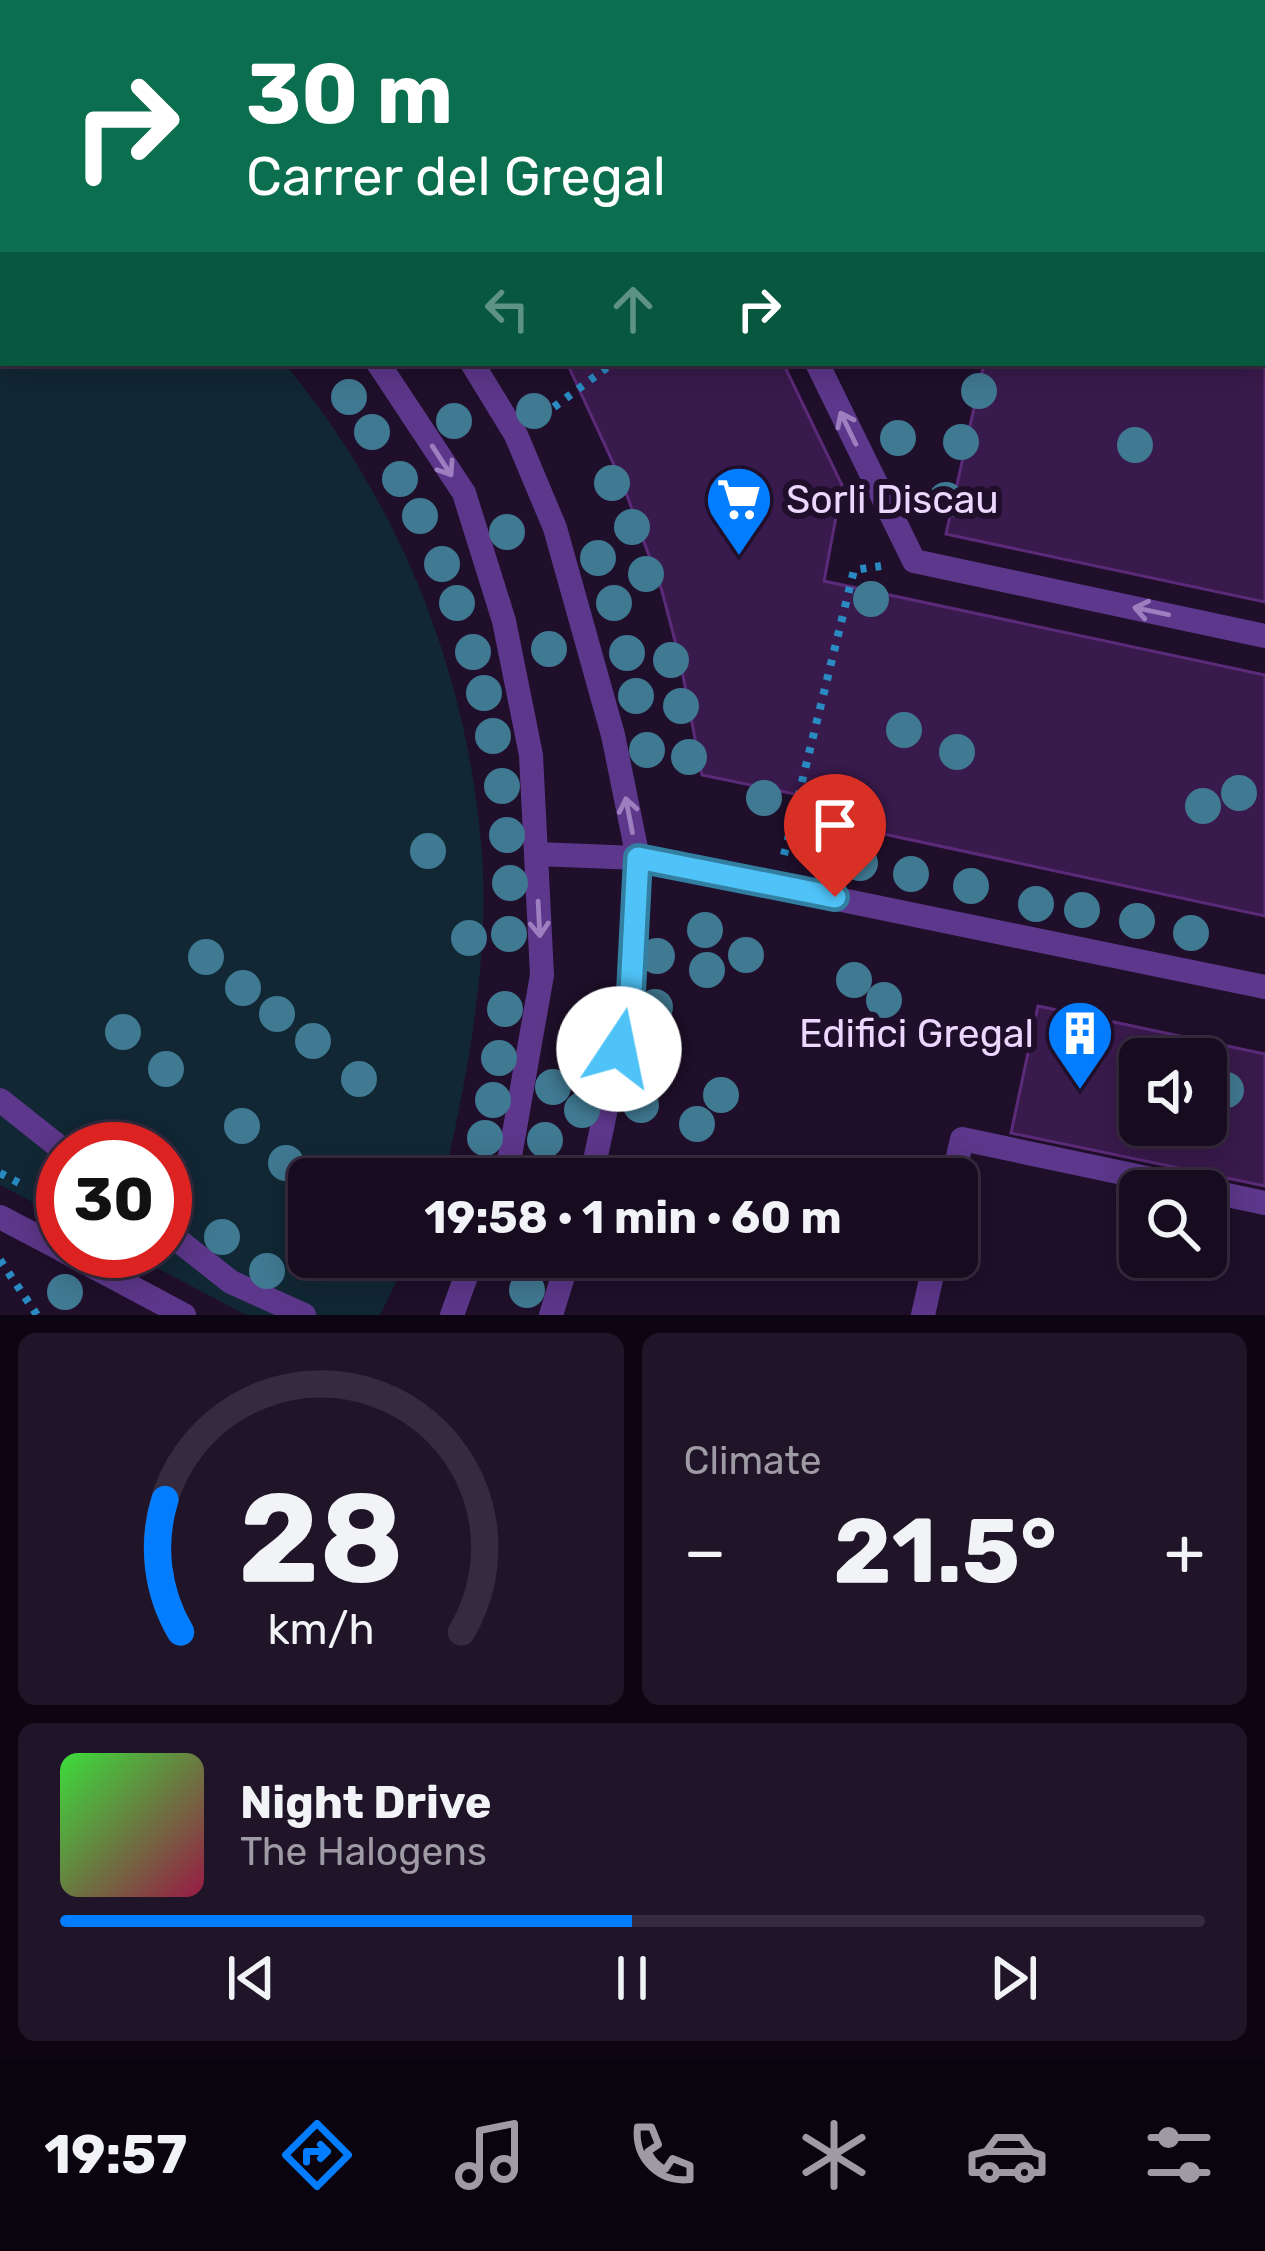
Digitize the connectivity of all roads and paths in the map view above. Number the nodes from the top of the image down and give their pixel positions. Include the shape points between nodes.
1 (380, 366) edge
2 (474, 366) edge
3 (609, 366) edge
4 (818, 366) edge
5 (516, 435) junction
6 (914, 560) junction
7 (1265, 636) edge
8 (536, 854) junction
9 (638, 858) junction
10 (776, 885) junction
11 (1265, 987) edge
12 (0, 1100) edge
13 (36, 1129) edge
14 (509, 1158) edge
15 (595, 1158) edge
16 (958, 1158) edge
17 (1265, 1203) edge
18 (0, 1216) edge
19 (36, 1236) edge
20 (192, 1251) edge
21 (0, 1260) edge
22 (115, 1278) edge
23 (465, 1278) edge
24 (562, 1278) edge
25 (931, 1278) edge
26 (37, 1315) edge
27 (184, 1315) edge
28 (304, 1315) edge
29 (452, 1315) edge
30 (551, 1315) edge
31 (923, 1315) edge

1 -> 8 street via 464,494 504,621 526,733
2 - 5 street
3 - 5 path
6 -> 4 street
9 -> 5 street via 555,528
7 -> 6 street
6 - 10 path via 854,570
8 - 9 street
8 -> 14 street via 542,975
9 - 10 street
9 - 15 street via 631,992
10 - 11 street
12 - 13 street
16 - 17 street via 962,1139
18 - 19 street
20 - 28 street via 231,1282
21 - 26 path
22 - 27 street
23 - 29 street
24 - 30 street
25 - 31 street

